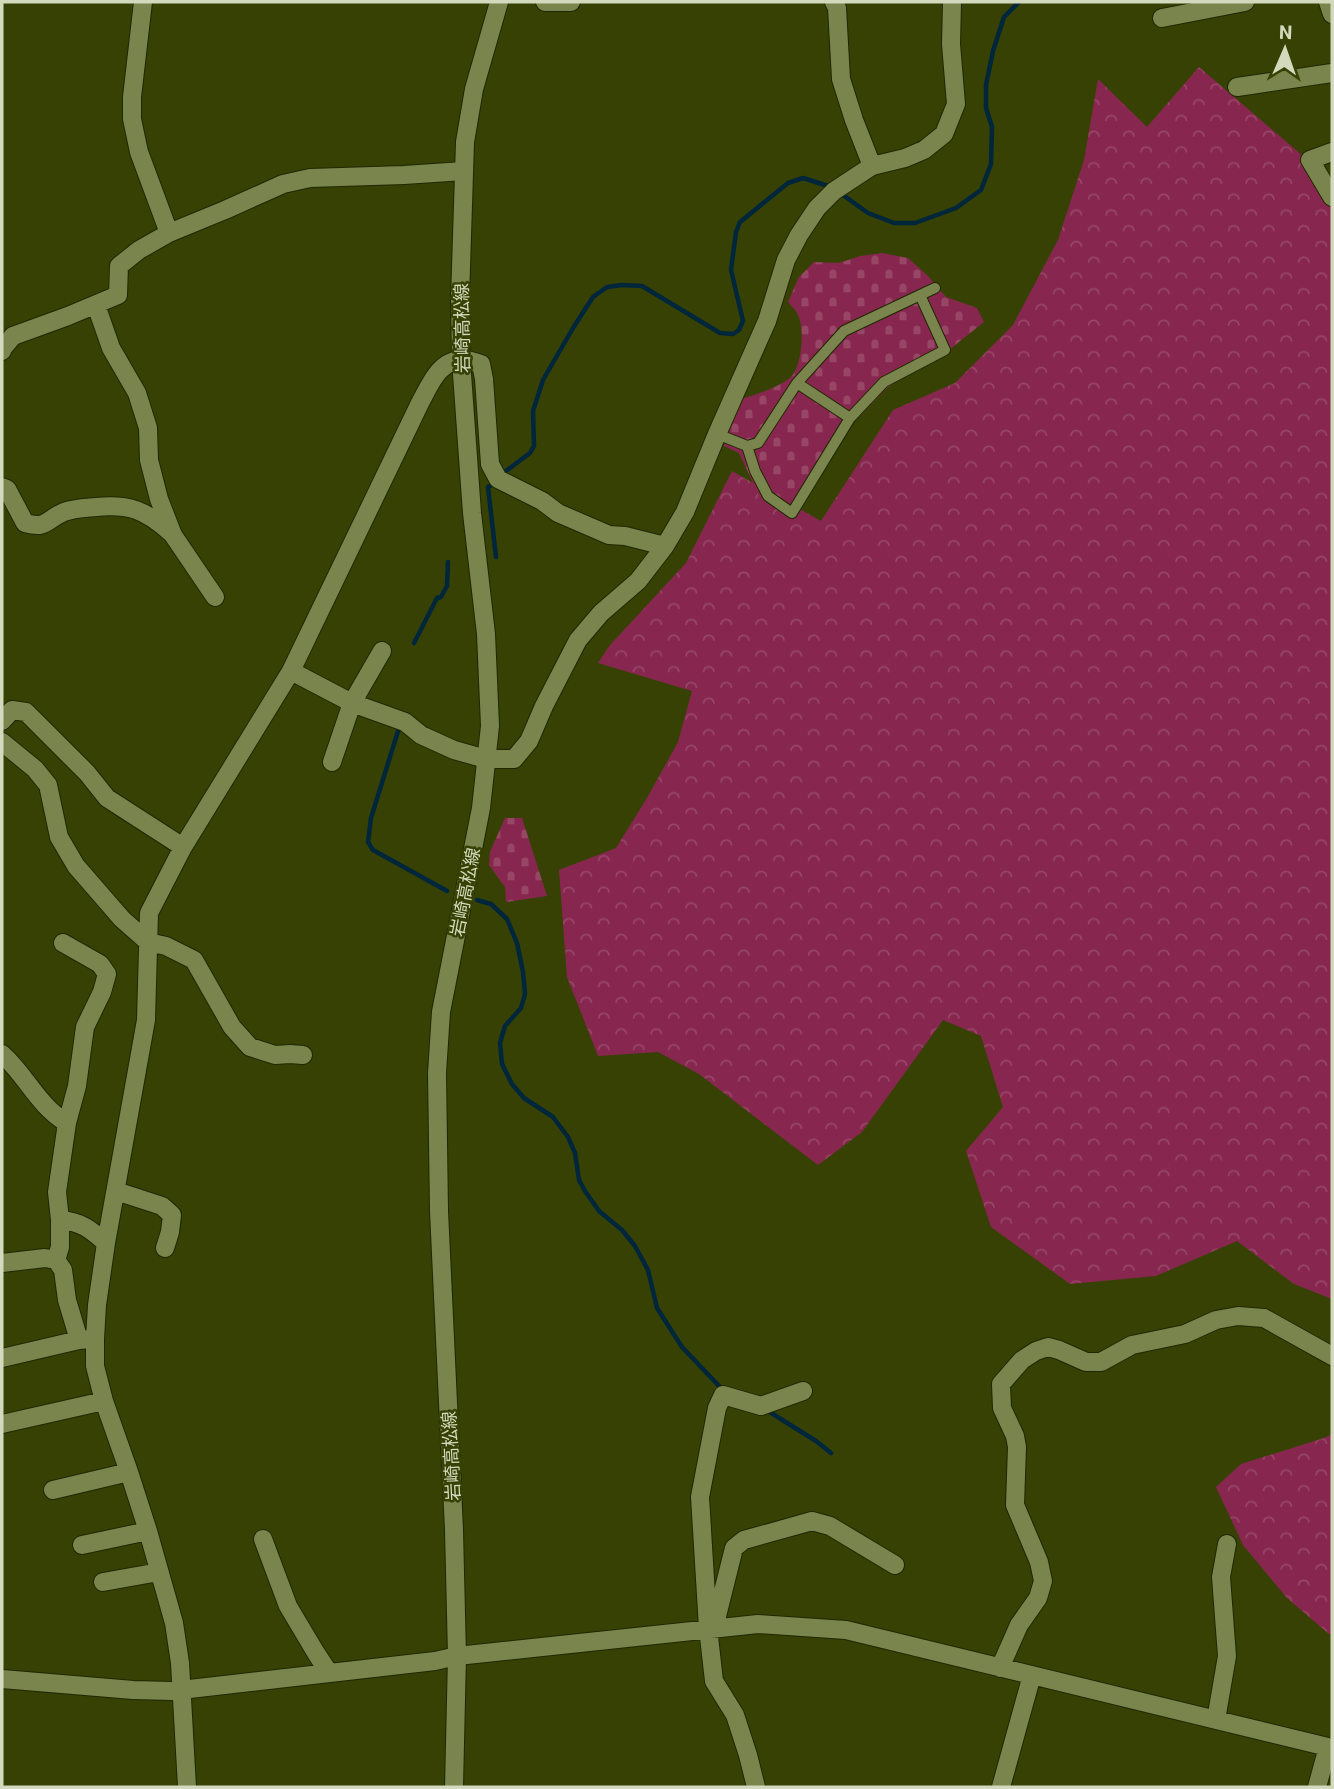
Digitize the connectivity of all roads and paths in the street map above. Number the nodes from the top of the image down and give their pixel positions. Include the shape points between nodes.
1 (143, 2) edge
2 (499, 2) edge
3 (545, 2) edge
4 (571, 2) edge
5 (834, 2) edge
6 (952, 2) edge
7 (1245, 2) edge
8 (1328, 2) edge
9 (1332, 14) edge
10 (1162, 18) dead end
11 (1332, 73) edge
12 (1237, 87) dead end
13 (1332, 152) edge
14 (872, 166) junction
15 (464, 171) junction
16 (1332, 197) edge
17 (169, 233) junction
18 (935, 288) dead end
19 (920, 295) junction
20 (96, 305) junction
21 (2, 351) edge
22 (461, 360) junction
23 (797, 383) junction
24 (850, 418) junction
25 (717, 434) junction
26 (747, 446) junction
27 (2, 486) edge
28 (173, 535) junction
29 (665, 546) junction
30 (215, 597) dead end
31 (382, 651) dead end
32 (291, 671) junction
33 (352, 703) junction
34 (2, 721) edge
35 (2, 742) edge
36 (486, 759) junction
37 (332, 762) dead end
38 (183, 847) junction
39 (148, 942) junction
40 (63, 943) dead end
41 (2, 1054) edge
42 (303, 1055) dead end
43 (67, 1123) junction
44 (116, 1191) junction
45 (60, 1220) junction
46 (106, 1243) junction
47 (165, 1248) dead end
48 (56, 1260) junction
49 (2, 1263) edge
50 (87, 1340) junction
51 (1332, 1356) edge
52 (2, 1358) edge
53 (803, 1391) dead end
54 (104, 1401) junction
55 (2, 1424) edge
56 (129, 1472) junction
57 (53, 1490) dead end
58 (148, 1531) junction
59 (263, 1539) dead end
60 (1227, 1544) dead end
61 (82, 1545) dead end
62 (895, 1565) dead end
63 (159, 1572) junction
64 (103, 1582) dead end
65 (711, 1628) junction
66 (457, 1656) junction
67 (1000, 1668) junction
68 (329, 1672) junction
69 (1032, 1675) junction
70 (2, 1679) edge
71 (182, 1690) junction
72 (1216, 1720) junction
73 (1330, 1747) edge
74 (187, 1787) edge
75 (454, 1787) edge
76 (756, 1787) edge
77 (1001, 1787) edge
78 (1317, 1787) edge

1 - 17 street via 132,119 139,152
2 - 15 street, 岩崎高松線 via 474,89
3 - 4 street
5 - 14 street via 841,79
6 - 14 street via 956,104 944,134 924,150
7 - 10 street
8 - 9 street
11 - 12 street
13 - 16 street via 1310,160
14 - 25 street via 834,191 799,235
15 - 17 street via 310,178 283,184
15 - 22 street, 岩崎高松線
17 - 20 street via 119,266 118,295
18 - 19 lane
19 - 23 lane via 844,331
19 - 24 lane via 945,349 884,382
20 - 21 street via 13,336
20 - 28 street via 111,348 137,393 148,428 152,473
22 - 29 street via 481,363 490,464 498,479 609,535
22 - 32 street via 437,372
22 - 36 street, 岩崎高松線 via 486,634 490,726
23 - 24 lane
23 - 26 lane via 758,443
24 - 26 lane via 792,513 768,496
25 - 26 lane
25 - 29 street via 685,512
27 - 28 street via 25,523 37,526 72,509 117,505 144,512
28 - 30 street
29 - 36 street via 638,581 578,640 529,741 514,759
31 - 33 street
32 - 33 street
32 - 38 street
33 - 36 street via 405,722 454,750
33 - 37 street
34 - 38 street via 12,710 26,712 107,798
35 - 39 street via 48,785 59,837 76,866
36 - 66 street, 岩崎高松線 via 481,808 441,1012 437,1073
38 - 39 street via 149,913
39 - 42 street via 194,960 232,1027 250,1047 275,1055
39 - 44 street via 146,1020
40 - 43 street via 100,964 107,974 85,1027
41 - 43 street via 39,1100
43 - 45 street via 57,1192
44 - 46 street
44 - 47 street via 162,1206 172,1215
45 - 46 street via 88,1227
45 - 48 street
46 - 50 street
48 - 49 street
48 - 50 street via 63,1270 67,1300
50 - 52 street
50 - 54 street
51 - 67 street via 1264,1318 1238,1316 1132,1345 1101,1362 1086,1362 1048,1347 1022,1360 1001,1384 1002,1408 1017,1447 1015,1506 1043,1581
53 - 65 street via 761,1406 723,1395 716,1408 700,1497
54 - 55 street
54 - 56 street
56 - 57 street
56 - 58 street
58 - 61 street
58 - 63 street
59 - 68 street via 288,1606
60 - 72 street via 1222,1577 1227,1656
62 - 65 street via 830,1526 811,1521 744,1541 734,1548
63 - 64 street
63 - 71 street via 174,1623
65 - 66 street
65 - 67 street via 758,1624 846,1630
65 - 76 street via 714,1681 735,1715
66 - 68 street
66 - 75 street, 岩崎高松線
67 - 69 street
68 - 71 street
69 - 72 street
69 - 77 street
70 - 71 street
71 - 74 street
72 - 73 street
73 - 78 street

